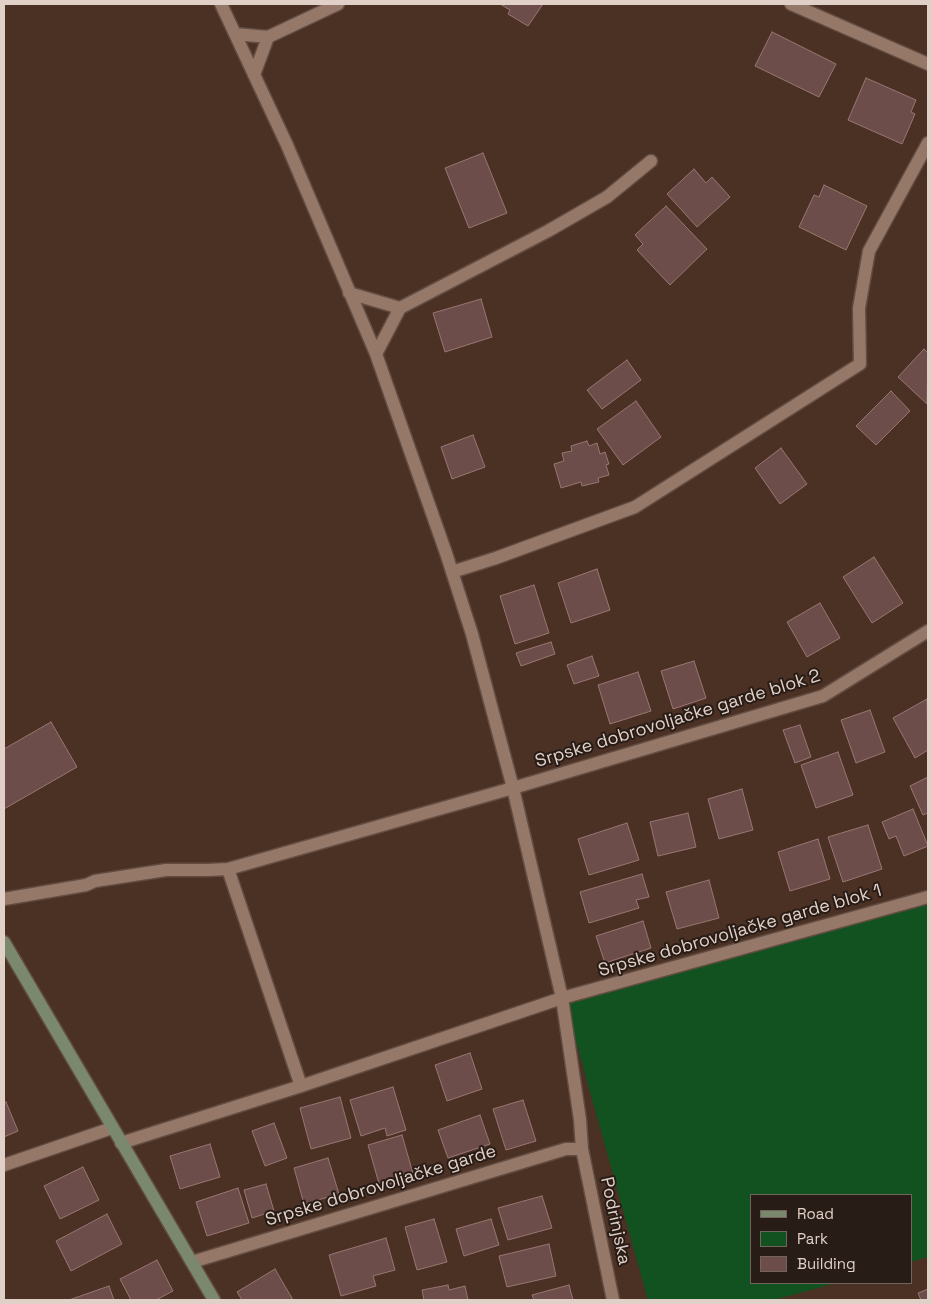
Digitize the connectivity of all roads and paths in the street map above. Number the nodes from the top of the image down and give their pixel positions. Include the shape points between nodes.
1 (221, 4) edge
2 (338, 4) edge
3 (791, 4) edge
4 (235, 34) junction
5 (268, 38) junction
6 (928, 64) edge
7 (254, 75) junction
8 (928, 143) edge
9 (651, 161) dead end
10 (349, 292) junction
11 (400, 308) junction
12 (376, 354) junction
13 (452, 572) junction
14 (928, 632) edge
15 (512, 788) junction
16 (228, 869) junction
17 (928, 897) edge
18 (4, 899) edge
19 (4, 942) edge
20 (562, 998) junction
21 (301, 1086) junction
22 (112, 1128) junction
23 (121, 1143) junction
24 (582, 1149) junction
25 (4, 1165) edge
26 (192, 1262) junction
27 (214, 1300) edge
28 (613, 1300) edge

1 - 4 street, Podrinjska
2 - 5 street
3 - 6 street
4 - 5 street
4 - 7 street, Podrinjska
5 - 7 street
7 - 10 street, Podrinjska
8 - 13 street via 869,251 859,308 860,364 635,507
9 - 11 street via 607,197 548,232
10 - 11 street
10 - 12 street, Podrinjska
11 - 12 street
12 - 13 street, Podrinjska
13 - 15 street, Podrinjska via 472,634
14 - 15 street, Srpske dobrovoljačke garde blok 2 via 823,696
15 - 16 street, Srpske dobrovoljačke garde blok 2
15 - 20 street, Podrinjska
16 - 18 street, Srpske dobrovoljačke garde blok 2 via 166,870
16 - 21 street
17 - 20 street, Srpske dobrovoljačke garde blok 1
19 - 22 main road
20 - 21 street, Srpske dobrovoljačke garde blok 1
20 - 24 street, Podrinjska
21 - 23 street, Srpske dobrovoljačke garde blok 1
22 - 23 main road
22 - 25 street
23 - 26 main road
24 - 26 street, Srpske dobrovoljačke garde via 566,1149
24 - 28 street, Podrinjska
26 - 27 main road

